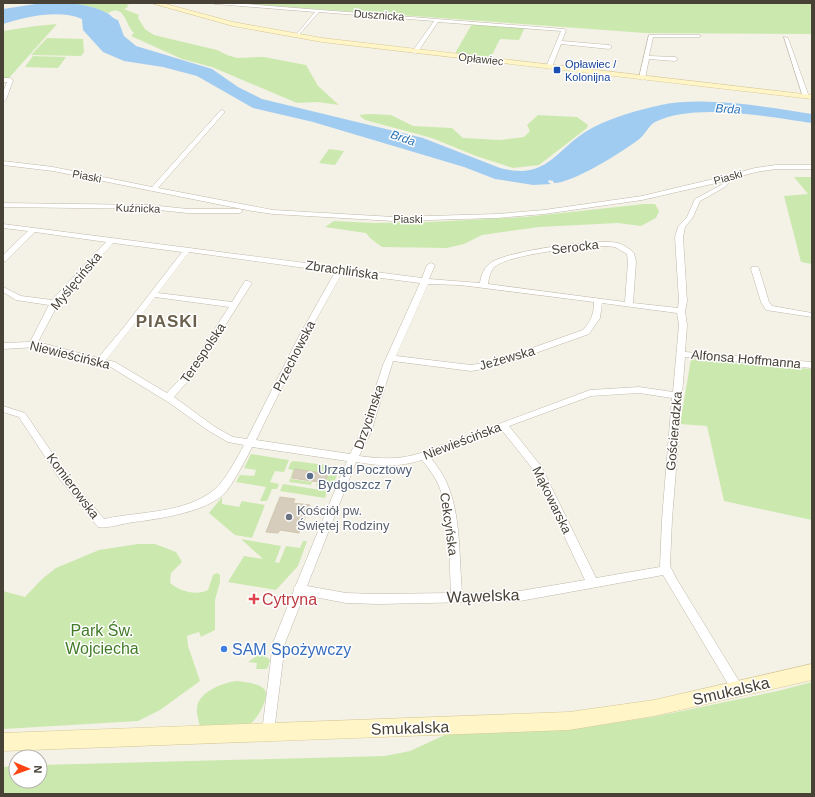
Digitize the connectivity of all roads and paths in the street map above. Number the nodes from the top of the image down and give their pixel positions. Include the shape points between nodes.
1 (154, 3) edge
2 (215, 3) edge
3 (318, 11) junction
4 (437, 20) junction
5 (297, 36) junction
6 (699, 36) dead end
7 (786, 38) dead end
8 (559, 42) junction
9 (609, 47) dead end
10 (416, 52) junction
11 (647, 57) junction
12 (676, 59) dead end
13 (549, 67) junction
14 (642, 78) junction
15 (3, 80) edge
16 (809, 97) edge
17 (3, 100) edge
18 (222, 112) dead end
19 (3, 163) edge
20 (812, 166) edge
21 (732, 177) junction
22 (154, 189) junction
23 (3, 205) edge
24 (12, 206) junction
25 (273, 212) junction
26 (3, 214) edge
27 (3, 226) edge
28 (33, 230) junction
29 (111, 240) junction
30 (187, 250) junction
31 (3, 259) edge
32 (430, 265) dead end
33 (755, 268) dead end
34 (340, 270) junction
35 (424, 281) junction
36 (248, 283) dead end
37 (484, 286) junction
38 (3, 289) edge
39 (154, 295) junction
40 (598, 300) junction
41 (54, 303) junction
42 (629, 304) junction
43 (234, 305) junction
44 (681, 311) junction
45 (812, 315) edge
46 (33, 344) junction
47 (3, 346) edge
48 (680, 354) junction
49 (391, 358) junction
50 (101, 360) junction
51 (812, 365) edge
52 (678, 396) junction
53 (168, 398) junction
54 (3, 409) edge
55 (503, 425) junction
56 (250, 443) junction
57 (424, 456) junction
58 (354, 459) junction
59 (666, 570) junction
60 (592, 582) junction
61 (299, 589) junction
62 (457, 598) junction
63 (812, 672) edge
64 (738, 690) junction
65 (268, 732) junction
66 (3, 742) edge

1 - 5 street, Opławiec via 233,24
2 - 3 street, Dusznicka
3 - 4 street, Dusznicka
3 - 5 street
4 - 8 street, Dusznicka via 564,30
4 - 10 street
5 - 10 street, Opławiec
6 - 11 street via 651,36
7 - 16 street
8 - 9 street
8 - 13 street
10 - 13 street, Opławiec
11 - 12 street
11 - 14 street
13 - 14 street, Opławiec
14 - 16 street, Opławiec
15 - 17 street via 10,80
18 - 22 street
19 - 22 street, Piaski via 54,169
20 - 21 street, Piaski via 776,167
21 - 25 street, Piaski via 632,200 528,213 394,219
21 - 44 street, Gościeradzka via 723,186 697,200 690,217 682,227 679,237 683,300
22 - 25 street, Piaski
23 - 24 street, Kuźnicka
24 - 25 street, Kuźnicka via 149,207 188,211
24 - 26 street
27 - 28 street, Zbrachlińska
28 - 29 street, Zbrachlińska
28 - 31 street
29 - 30 street, Zbrachlińska
29 - 41 street, Myślęcińska
30 - 34 street, Zbrachlińska
30 - 39 street
32 - 35 street, Drzycimska
33 - 45 street via 769,308
34 - 35 street, Zbrachlińska
34 - 56 street, Przechowska via 302,338
35 - 37 street, Zbrachlińska
35 - 49 street, Drzycimska
36 - 43 street, Terespolska
37 - 40 street, Zbrachlińska
37 - 42 street, Serocka via 488,268 507,258 609,244 630,253 632,262
38 - 41 street via 20,298
39 - 43 street, Terespolska
39 - 50 street
40 - 42 street, Zbrachlińska
40 - 49 street, Jeżewska via 598,315 586,332 496,364 471,368
41 - 46 street, Myślęcińska
42 - 44 street, Zbrachlińska
43 - 53 street, Terespolska via 192,371
44 - 48 street, Gościeradzka via 683,325
46 - 47 street, Niewieścińska
46 - 50 street, Niewieścińska
48 - 51 street, Alfonsa Hoffmanna
48 - 52 street, Gościeradzka
49 - 58 street, Drzycimska
50 - 53 street, Niewieścińska
52 - 55 street, Niewieścińska via 639,390 590,393
52 - 59 street, Gościeradzka via 667,519
53 - 56 street, Niewieścińska via 231,440
54 - 56 street, Komierowska via 22,415 62,475 102,524 161,515 198,504 220,492
55 - 57 street, Niewieścińska
55 - 60 street, Mąkowarska via 536,466
56 - 58 street, Niewieścińska
57 - 58 street, Niewieścińska via 403,462 384,463
57 - 62 street, Cekcyńska via 439,476 445,491
58 - 61 street, Drzycimska
59 - 60 street, Wąwelska
59 - 64 street
60 - 62 street, Wąwelska via 520,596
61 - 62 street, Wąwelska via 346,598
61 - 65 street, Drzycimska via 279,644
63 - 64 street, Smukalska
64 - 65 street, Smukalska via 654,708 569,721
65 - 66 street, Smukalska

